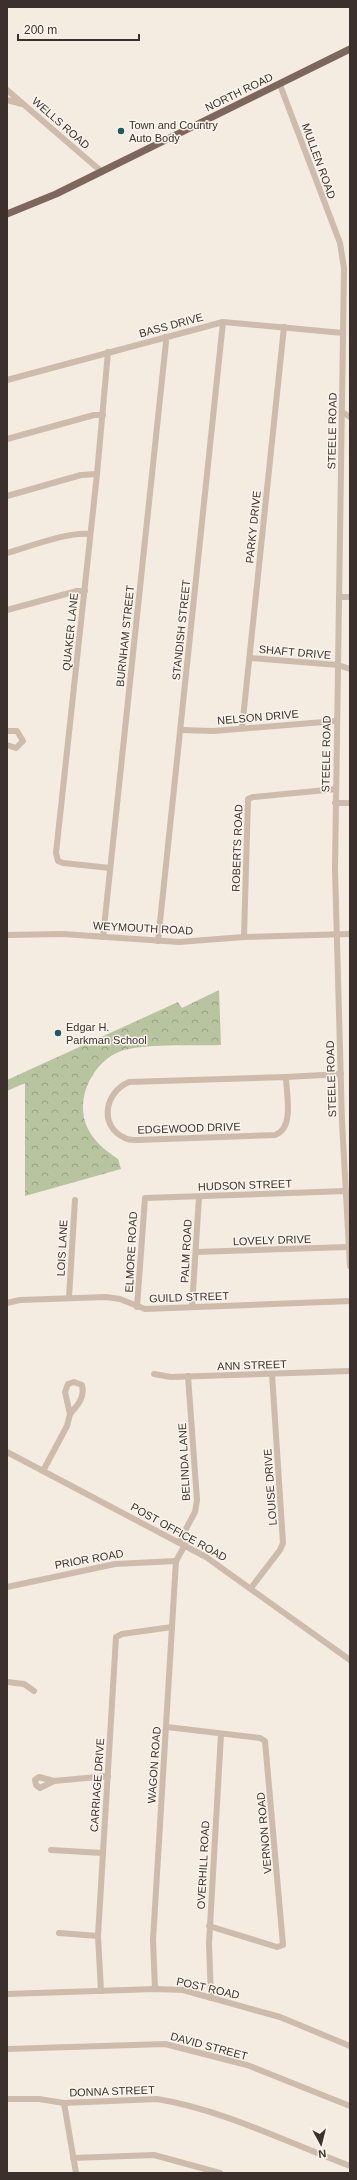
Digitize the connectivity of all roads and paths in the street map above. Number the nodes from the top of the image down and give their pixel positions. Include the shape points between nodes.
1 (350, 49) edge
2 (280, 85) junction
3 (7, 90) edge
4 (7, 100) edge
5 (23, 104) junction
6 (102, 172) junction
7 (7, 214) edge
8 (340, 243) joint
9 (223, 322) junction
10 (284, 327) junction
11 (343, 333) junction
12 (165, 337) junction
13 (108, 352) junction
14 (7, 380) edge
15 (342, 412) junction
16 (103, 415) junction
17 (350, 417) edge
18 (7, 439) edge
19 (97, 474) junction
20 (7, 496) edge
21 (90, 534) junction
22 (7, 553) edge
23 (85, 591) junction
24 (339, 597) junction
25 (350, 597) edge
26 (7, 610) edge
27 (250, 658) junction
28 (338, 665) junction
29 (350, 669) edge
30 (336, 721) junction
31 (242, 728) junction
32 (181, 730) junction
33 (7, 731) edge
34 (7, 745) edge
35 (336, 790) junction
36 (335, 803) junction
37 (350, 803) edge
38 (110, 868) junction
39 (336, 934) junction
40 (350, 934) edge
41 (7, 935) edge
42 (103, 937) junction
43 (244, 937) junction
44 (158, 941) junction
45 (341, 1074) junction
46 (286, 1076) junction
47 (342, 1122) junction
48 (350, 1122) edge
49 (348, 1192) edge
50 (199, 1197) junction
51 (145, 1198) joint
52 (75, 1200) dead end
53 (348, 1247) junction
54 (196, 1252) junction
55 (350, 1266) edge
56 (69, 1297) junction
57 (350, 1301) edge
58 (7, 1303) edge
59 (137, 1307) junction
60 (192, 1307) junction
61 (350, 1371) edge
62 (154, 1374) dead end
63 (272, 1374) junction
64 (188, 1376) junction
65 (70, 1414) junction
66 (7, 1452) edge
67 (42, 1471) junction
68 (179, 1542) junction
69 (185, 1545) junction
70 (176, 1561) junction
71 (7, 1587) edge
72 (251, 1588) junction
73 (172, 1627) junction
74 (350, 1660) edge
75 (7, 1682) edge
76 (34, 1691) dead end
77 (166, 1727) junction
78 (221, 1734) junction
79 (108, 1776) junction
80 (54, 1781) dead end
81 (51, 1850) dead end
82 (103, 1853) junction
83 (210, 1926) junction
84 (59, 1933) dead end
85 (98, 1936) junction
86 (155, 1989) junction
87 (101, 1991) junction
88 (7, 1994) edge
89 (211, 1998) junction
90 (350, 2046) edge
91 (7, 2049) edge
92 (7, 2099) edge
93 (64, 2103) junction
94 (350, 2106) edge
95 (73, 2158) junction
96 (350, 2166) edge
97 (76, 2173) edge
98 (220, 2173) edge

1 - 2 main road, NORTH ROAD
2 - 6 main road, NORTH ROAD
2 - 8 street, MULLEN ROAD
3 - 5 street, WELLS ROAD
4 - 5 street
5 - 6 street, WELLS ROAD
6 - 7 main road, NORTH ROAD
8 - 11 street, STEELE ROAD via 344,268
9 - 10 street, BASS DRIVE
9 - 12 street, BASS DRIVE
9 - 32 street, STANDISH STREET
10 - 11 street, BASS DRIVE
10 - 27 street, PARKY DRIVE
11 - 15 street, STEELE ROAD
12 - 13 street, BASS DRIVE
12 - 38 street, BURNHAM STREET
13 - 14 street, BASS DRIVE
13 - 16 street, QUAKER LANE
15 - 17 street
15 - 24 street, STEELE ROAD
16 - 18 street via 94,415
16 - 19 street, QUAKER LANE
19 - 20 street via 81,475
19 - 21 street, QUAKER LANE
21 - 22 street via 69,536
21 - 23 street, QUAKER LANE
23 - 26 street
23 - 38 street, QUAKER LANE via 56,853 58,861 63,863
24 - 25 street
24 - 28 street, STEELE ROAD
27 - 28 street, SHAFT DRIVE
27 - 31 street, PARKY DRIVE
28 - 29 street, SHAFT DRIVE
28 - 30 street, STEELE ROAD
30 - 31 street, NELSON DRIVE
30 - 35 street, STEELE ROAD
31 - 32 street, NELSON DRIVE via 202,732
32 - 44 street, STANDISH STREET
33 - 34 street via 17,731 23,741 16,748
35 - 36 street, STEELE ROAD
35 - 43 street, ROBERTS ROAD via 248,799
36 - 37 street
36 - 39 street, STEELE ROAD
38 - 42 street, BURNHAM STREET
39 - 40 street, WEYMOUTH ROAD
39 - 43 street, WEYMOUTH ROAD
39 - 45 street, STEELE ROAD
41 - 42 street, WEYMOUTH ROAD via 63,934
42 - 44 street, WEYMOUTH ROAD
43 - 44 street, WEYMOUTH ROAD
45 - 46 street, EDGEWOOD DRIVE
45 - 47 street, STEELE ROAD
46 - 46 street, EDGEWOOD DRIVE via 129,1082 117,1088 110,1098 109,1119 120,1135 137,1140 275,1135 284,1128 288,1120
47 - 48 street
47 - 49 street, STEELE ROAD
49 - 50 street, HUDSON STREET
49 - 53 street, STEELE ROAD
50 - 51 street, HUDSON STREET
50 - 54 street, PALM ROAD
51 - 59 street, ELMORE ROAD
52 - 56 street, LOIS LANE
53 - 54 street, LOVELY DRIVE
53 - 55 street, STEELE ROAD
54 - 60 street, PALM ROAD
56 - 58 street, GUILD STREET
56 - 59 street, GUILD STREET via 120,1299
57 - 60 street, GUILD STREET
59 - 60 street, GUILD STREET
61 - 63 street, ANN STREET
62 - 64 street, ANN STREET
63 - 64 street, ANN STREET
63 - 72 street, LOUISE DRIVE via 283,1543
64 - 68 street, BELINDA LANE via 198,1500 195,1512
65 - 65 street via 83,1394 82,1385 74,1382 68,1384 65,1392
65 - 67 street via 67,1426
66 - 67 street, POST OFFICE ROAD
67 - 68 street, POST OFFICE ROAD
68 - 69 street, POST OFFICE ROAD
69 - 70 street, WAGON ROAD
69 - 72 street, POST OFFICE ROAD
70 - 71 street, PRIOR ROAD via 115,1564
70 - 73 street, WAGON ROAD
72 - 74 street, POST OFFICE ROAD
73 - 77 street, WAGON ROAD
73 - 79 street, CARRIAGE DRIVE via 116,1637
75 - 76 street via 24,1684
77 - 78 street, VERNON ROAD
77 - 86 street, WAGON ROAD via 153,1940
78 - 83 street, OVERHILL ROAD
78 - 83 street, VERNON ROAD via 260,1738 265,1742 283,1945 277,1947
79 - 80 street
79 - 82 street, CARRIAGE DRIVE
81 - 82 street
82 - 85 street, CARRIAGE DRIVE
83 - 89 street, OVERHILL ROAD
84 - 85 street
85 - 87 street, CARRIAGE DRIVE
86 - 87 street, POST ROAD
86 - 89 street, POST ROAD via 183,1990
87 - 88 street, POST ROAD
89 - 90 street, POST ROAD via 280,2017
91 - 94 street, DAVID STREET via 165,2044 247,2066
92 - 93 street, DONNA STREET via 39,2099
93 - 95 street
93 - 96 street, DONNA STREET via 157,2099 170,2101 225,2116
95 - 97 street
95 - 98 street via 154,2155

